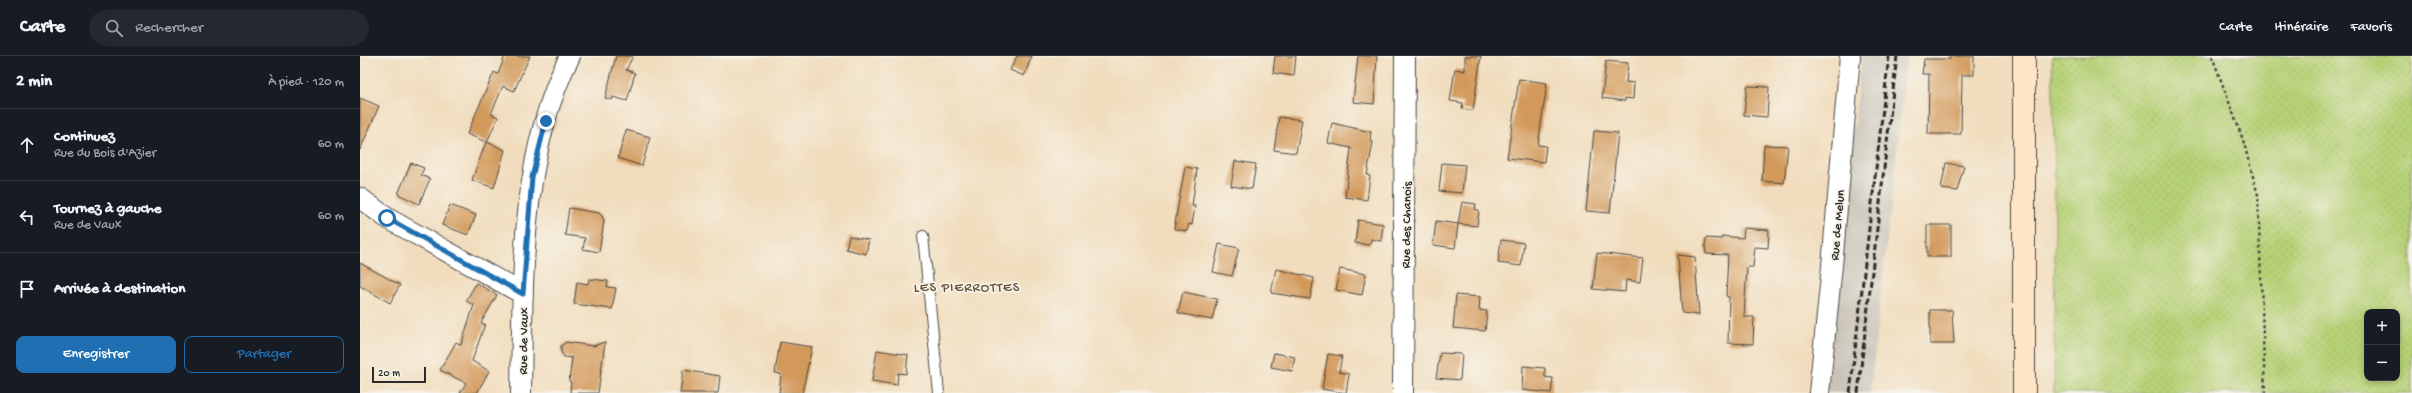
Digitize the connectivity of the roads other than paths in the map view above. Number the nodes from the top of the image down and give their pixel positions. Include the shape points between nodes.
1 (570, 56) edge
2 (1405, 56) edge
3 (1850, 56) edge
4 (2024, 56) edge
5 (360, 198) edge
6 (923, 236) dead end
7 (523, 294) junction
8 (521, 393) edge
9 (939, 393) edge
10 (1403, 393) edge
11 (1819, 393) edge
12 (2024, 393) edge

1 - 7 street, Rue de Vaux via 558,80 532,177
2 - 10 street, Rue des Chanois
3 - 11 street, Rue de Melun
4 - 12 main road
5 - 7 street via 387,218
6 - 9 lane
7 - 8 street, Rue de Vaux

